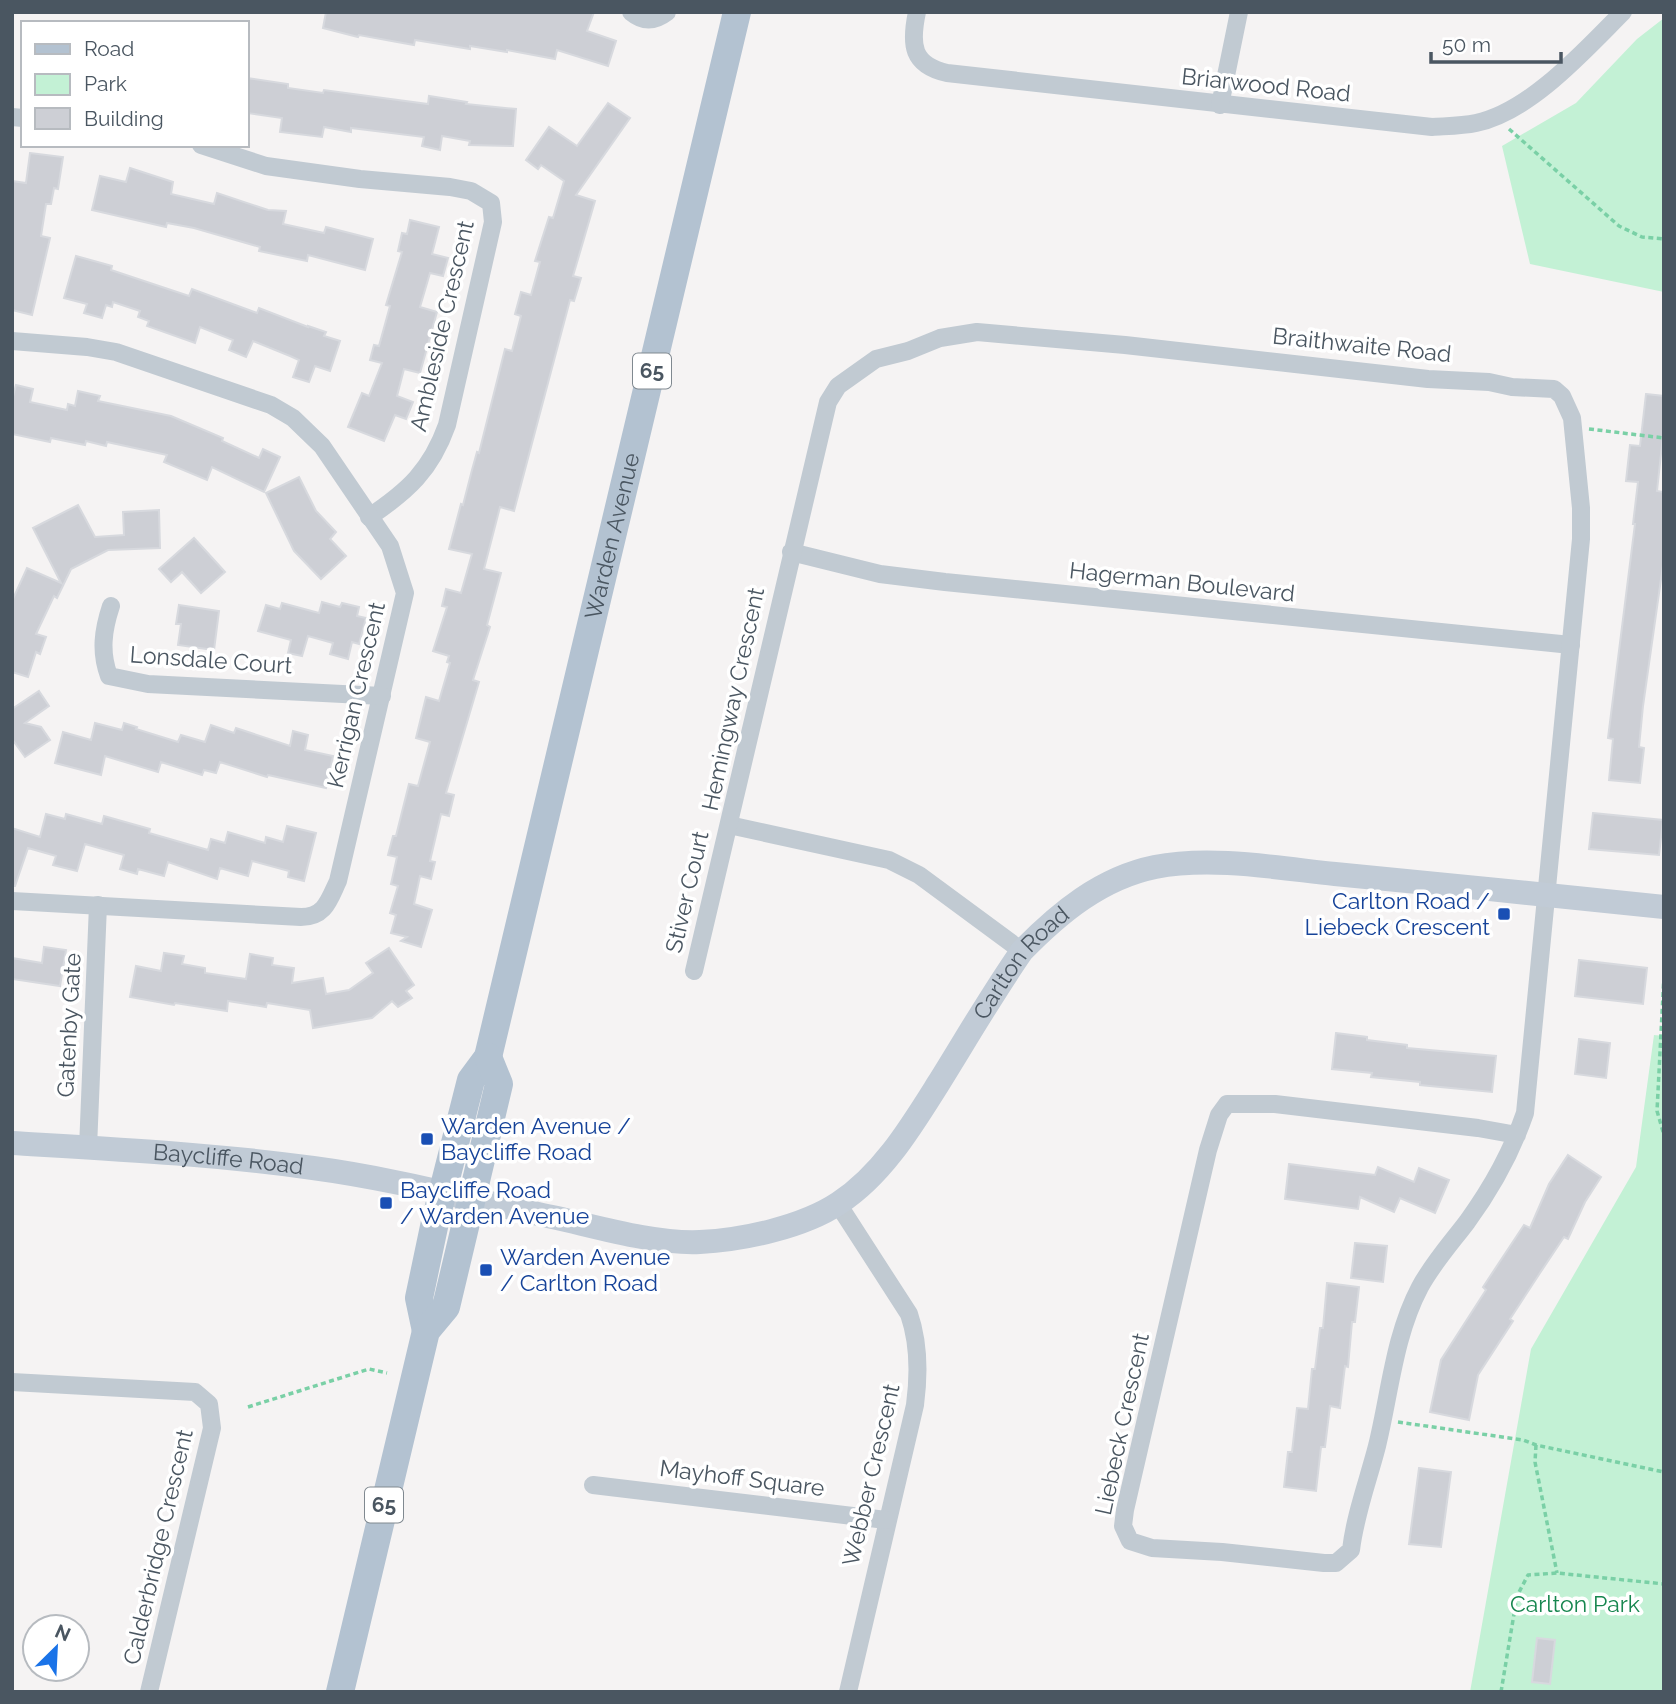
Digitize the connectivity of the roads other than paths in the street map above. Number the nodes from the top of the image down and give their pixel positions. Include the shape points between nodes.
1 (631, 12) edge
2 (667, 12) edge
3 (737, 12) edge
4 (917, 12) edge
5 (1239, 12) edge
6 (1623, 12) edge
7 (1220, 105) junction
8 (207, 147) edge
9 (12, 341) edge
10 (369, 517) junction
11 (791, 552) junction
12 (111, 606) dead end
13 (1571, 645) junction
14 (382, 696) junction
15 (729, 825) junction
16 (1545, 895) junction
17 (12, 901) edge
18 (99, 905) junction
19 (1664, 907) edge
20 (1022, 951) junction
21 (694, 971) dead end
22 (488, 1057) junction
23 (1517, 1135) junction
24 (12, 1143) edge
25 (88, 1148) junction
26 (443, 1193) junction
27 (472, 1200) junction
28 (838, 1204) junction
29 (426, 1331) junction
30 (12, 1382) edge
31 (593, 1485) dead end
32 (886, 1520) junction
33 (149, 1692) edge
34 (340, 1692) edge
35 (848, 1692) edge

1 - 2 street via 650,20
3 - 22 main road, Warden Avenue / 65
4 - 7 street, Briarwood Road via 914,49 920,60 935,70
5 - 7 street
6 - 7 street, Briarwood Road via 1528,98 1477,123 1432,127
8 - 10 street, Ambleside Crescent via 266,166 471,191 491,203 493,222 439,447 413,483
9 - 10 street, Kerrigan Crescent via 116,352 271,405 293,418 322,446
10 - 14 street, Kerrigan Crescent via 390,546 405,593
11 - 13 street, Hagerman Boulevard via 880,574 945,582
11 - 13 street, Braithwaite Road via 828,402 838,386 876,359 956,334 1112,344 1428,379 1544,387 1562,396 1573,427 1581,508
11 - 15 street, Hemingway Crescent
12 - 14 street, Lonsdale Court via 103,648 109,676 148,684
13 - 16 street, Braithwaite Road
14 - 18 street, Kerrigan Crescent via 338,881 327,904 312,917
15 - 20 street, Hemingway Crescent via 889,860 919,874
15 - 21 street, Stiver Court
16 - 19 main road, Carlton Road
16 - 20 main road, Carlton Road via 1186,863 1153,867 1101,886 1082,897
16 - 23 street, Liebeck Crescent via 1525,1113
17 - 18 street, Kerrigan Crescent
18 - 25 street, Gatenby Gate
20 - 28 main road, Carlton Road via 911,1127 883,1163
22 - 26 main road, Warden Avenue / 65 via 471,1080
22 - 27 main road, Warden Avenue / 65 via 499,1084
23 - 23 street, Liebeck Crescent via 1275,1104 1227,1104 1219,1115 1199,1188 1125,1510 1123,1526 1130,1541 1152,1548 1336,1563 1351,1550 1401,1334 1420,1287 1469,1219
24 - 25 main road, Baycliffe Road
25 - 26 main road, Baycliffe Road via 230,1157
26 - 27 main road, Baycliffe Road
26 - 29 main road, Warden Avenue / 65 via 419,1298
27 - 28 main road, Carlton Road via 592,1227 701,1242 778,1230
27 - 29 main road, Warden Avenue / 65 via 446,1307
28 - 32 street, Webber Crescent via 909,1314 915,1331 915,1405
29 - 34 main road, Warden Avenue / 65
30 - 33 street, Calderbridge Crescent via 195,1392 209,1404 212,1428
31 - 32 street, Mayhoff Square
32 - 35 street, Webber Crescent

